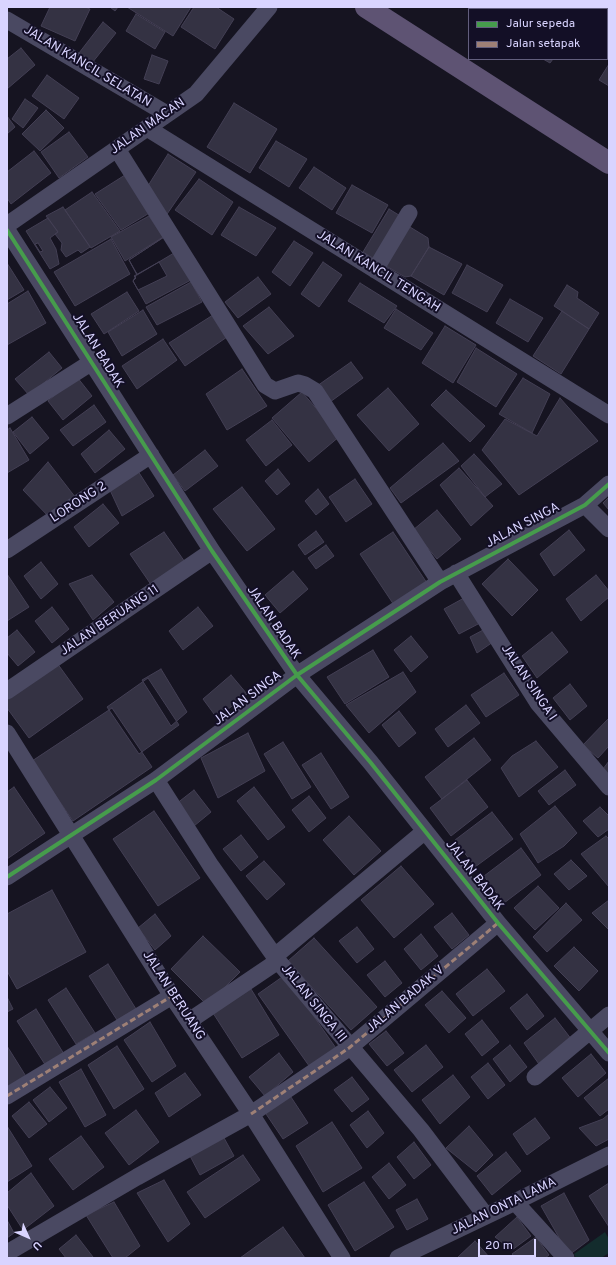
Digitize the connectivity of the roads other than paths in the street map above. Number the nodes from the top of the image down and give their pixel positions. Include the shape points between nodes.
1 (270, 7) edge
2 (366, 7) edge
3 (7, 20) edge
4 (167, 114) junction
5 (147, 128) junction
6 (116, 149) junction
7 (609, 162) edge
8 (409, 213) dead end
9 (8, 223) edge
10 (375, 270) junction
11 (92, 362) junction
12 (609, 415) edge
13 (7, 416) edge
14 (152, 456) junction
15 (609, 484) edge
16 (585, 505) junction
17 (609, 529) edge
18 (7, 550) edge
19 (212, 552) junction
20 (456, 573) junction
21 (440, 582) junction
22 (297, 675) junction
23 (7, 691) edge
24 (7, 732) edge
25 (156, 780) junction
26 (609, 787) edge
27 (425, 831) junction
28 (70, 836) junction
29 (7, 877) edge
30 (498, 923) junction
31 (277, 959) junction
32 (172, 996) junction
33 (609, 1015) edge
34 (189, 1021) junction
35 (590, 1032) junction
36 (349, 1048) junction
37 (609, 1054) edge
38 (535, 1077) dead end
39 (7, 1096) edge
40 (251, 1114) junction
41 (609, 1155) edge
42 (515, 1202) junction
43 (486, 1216) junction
44 (7, 1253) edge
45 (342, 1258) edge
46 (398, 1258) edge
47 (566, 1258) edge

1 - 4 street, JALAN MACAN via 196,94
2 - 7 main road
3 - 4 street, JALAN KANCIL SELATAN
4 - 5 street, JALAN MACAN
5 - 6 street, JALAN MACAN
5 - 10 street, JALAN KANCIL TENGAH
6 - 9 street, JALAN MACAN
6 - 21 street via 265,385 275,391 298,383 315,391
8 - 10 street
9 - 11 street, JALAN BADAK
10 - 12 street, JALAN KANCIL TENGAH
11 - 13 street
11 - 14 street, JALAN BADAK
14 - 18 street, LORONG 2
14 - 19 street, JALAN BADAK
15 - 16 street, JALAN SINGA
16 - 17 street
16 - 20 street, JALAN SINGA
19 - 22 street, JALAN BADAK
19 - 23 street, JALAN BERUANG 11
20 - 21 street, JALAN SINGA
20 - 26 street, JALAN SINGA I via 538,703
21 - 22 street, JALAN SINGA
22 - 25 street, JALAN SINGA
22 - 27 street, JALAN BADAK
24 - 28 street, JALAN BERUANG
25 - 28 street, JALAN SINGA
25 - 31 street, JALAN SINGA III via 211,866
27 - 30 street, JALAN BADAK
27 - 31 street
28 - 29 street, JALAN SINGA
28 - 32 street, JALAN BERUANG
30 - 35 street, JALAN BADAK
30 - 36 street, JALAN BADAK V
31 - 34 street
31 - 36 street, JALAN SINGA III
32 - 34 street, JALAN BERUANG
32 - 39 street
33 - 35 street
34 - 40 street, JALAN BERUANG
35 - 37 street, JALAN BADAK
35 - 38 street
36 - 40 street, JALAN BADAK V
36 - 43 street, JALAN SINGA III via 421,1130
40 - 44 street, JALAN BADAK V
40 - 45 street, JALAN BERUANG
41 - 42 street, JALAN ONTA LAMA
42 - 43 street, JALAN ONTA LAMA
42 - 47 street
43 - 46 street, JALAN ONTA LAMA

